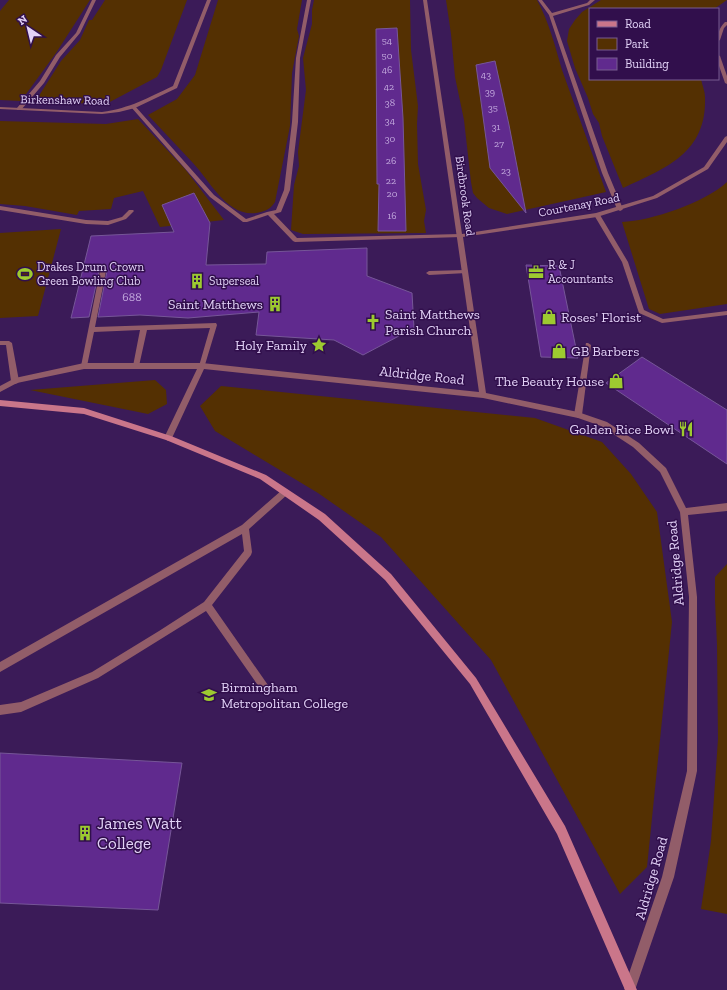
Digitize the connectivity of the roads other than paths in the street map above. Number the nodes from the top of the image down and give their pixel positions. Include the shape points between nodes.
1 (94, 0) edge
2 (209, 0) edge
3 (309, 0) edge
4 (425, 0) edge
5 (540, 0) edge
6 (593, 0) edge
7 (551, 16) junction
8 (727, 23) edge
9 (719, 37) edge
10 (719, 59) edge
11 (727, 83) edge
12 (133, 107) junction
13 (0, 108) edge
14 (19, 109) junction
15 (727, 138) edge
16 (0, 208) edge
17 (620, 209) junction
18 (131, 211) dead end
19 (269, 213) junction
20 (597, 215) junction
21 (460, 236) junction
22 (103, 271) dead end
23 (465, 272) junction
24 (429, 273) dead end
25 (727, 313) edge
26 (144, 328) junction
27 (91, 330) junction
28 (0, 343) edge
29 (588, 345) dead end
30 (84, 366) junction
31 (136, 366) junction
32 (202, 366) junction
33 (15, 381) junction
34 (0, 388) edge
35 (484, 395) junction
36 (0, 403) edge
37 (578, 415) junction
38 (168, 438) junction
39 (285, 492) junction
40 (727, 507) edge
41 (684, 512) junction
42 (245, 528) junction
43 (207, 605) junction
44 (0, 667) edge
45 (267, 691) dead end
46 (0, 710) edge
47 (631, 989) edge

1 - 14 street via 78,33
2 - 12 street, Birkenshaw Road via 175,87
3 - 19 street via 298,58 295,122 287,190 278,212
4 - 21 street, Birdbrook Road
5 - 7 street
6 - 7 street
7 - 17 street via 605,173
8 - 9 street
10 - 11 street
12 - 14 street, Birkenshaw Road via 102,113
12 - 19 street via 212,196 245,221
13 - 14 street, Birkenshaw Road
15 - 17 street, Courtenay Road via 706,168 655,197
16 - 18 street via 86,222 108,223 124,218
17 - 20 street, Courtenay Road
19 - 21 street, Courtenay Road via 295,240
20 - 21 street, Courtenay Road
20 - 25 street via 625,262 641,311 662,321
21 - 23 street, Birdbrook Road
22 - 27 street
23 - 24 street
23 - 35 street, Birdbrook Road
26 - 27 street
26 - 31 street
26 - 32 street via 214,325
27 - 30 street
28 - 33 street via 9,343
29 - 37 street
30 - 31 street, Aldridge Road
30 - 33 street, Aldridge Road
31 - 32 street, Aldridge Road
32 - 35 street, Aldridge Road
32 - 38 street
33 - 34 street, Aldridge Road
35 - 37 street, Aldridge Road
36 - 38 street, Aldridge Road via 84,411
37 - 41 street, Aldridge Road via 604,424 642,450 663,470
38 - 39 street, Aldridge Road via 263,478
39 - 42 street
39 - 47 street, Aldridge Road via 322,517 388,577 473,680 561,830
40 - 41 street
41 - 47 street, Aldridge Road via 693,596 692,771 668,877
42 - 43 street via 248,552
42 - 44 street
43 - 45 street
43 - 46 street via 95,675 21,707

